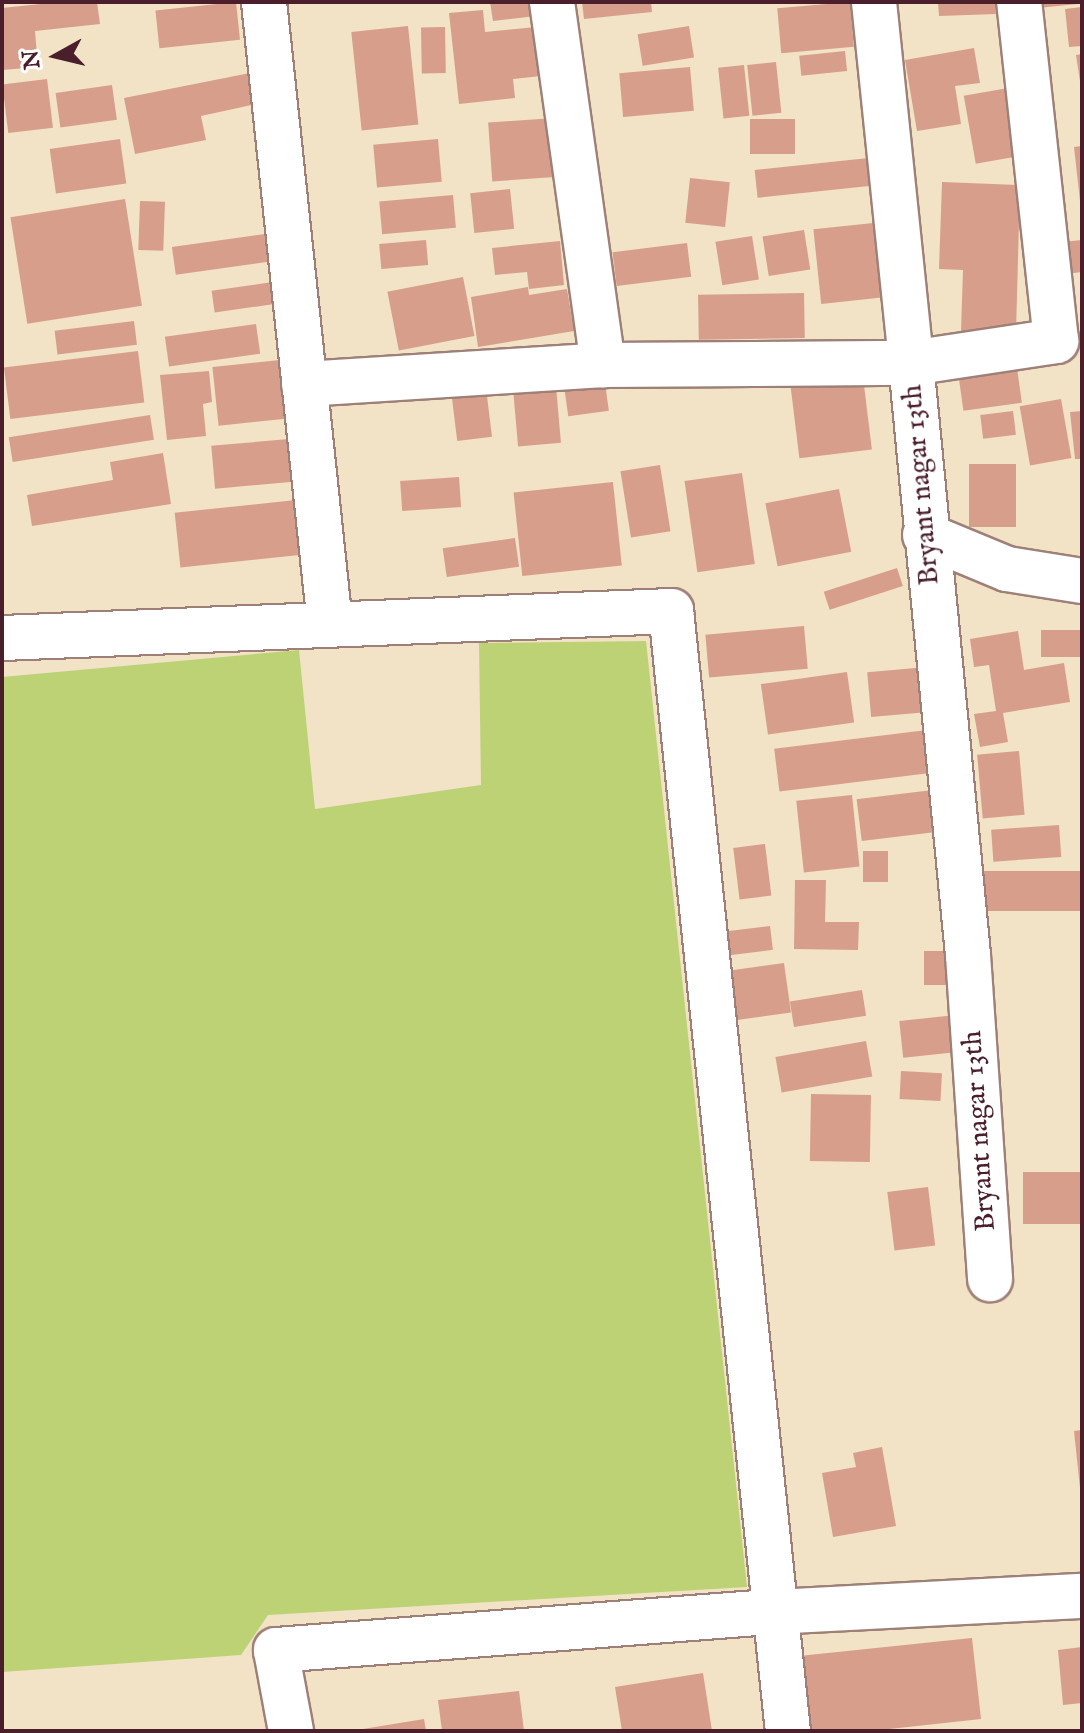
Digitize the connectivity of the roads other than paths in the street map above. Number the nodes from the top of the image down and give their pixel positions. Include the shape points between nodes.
1 (264, 2) edge
2 (552, 2) edge
3 (874, 2) edge
4 (1019, 2) edge
5 (911, 363) junction
6 (603, 365) junction
7 (304, 384) junction
8 (925, 535) junction
9 (1082, 581) edge
10 (330, 625) junction
11 (2, 638) edge
12 (990, 1279) dead end
13 (1082, 1596) edge
14 (774, 1612) junction
15 (291, 1731) edge
16 (788, 1731) edge

1 - 7 street
2 - 6 street
3 - 5 street
4 - 5 street via 1056,341
5 - 6 street, Bryant nagar 13th
5 - 8 street, Bryant nagar 13th
6 - 7 street, Bryant nagar 13th
7 - 10 street
8 - 9 street via 1007,569
8 - 12 street, Bryant nagar 13th via 968,955
10 - 11 street
10 - 14 street via 671,611
13 - 14 street
14 - 15 street via 276,1650
14 - 16 street

